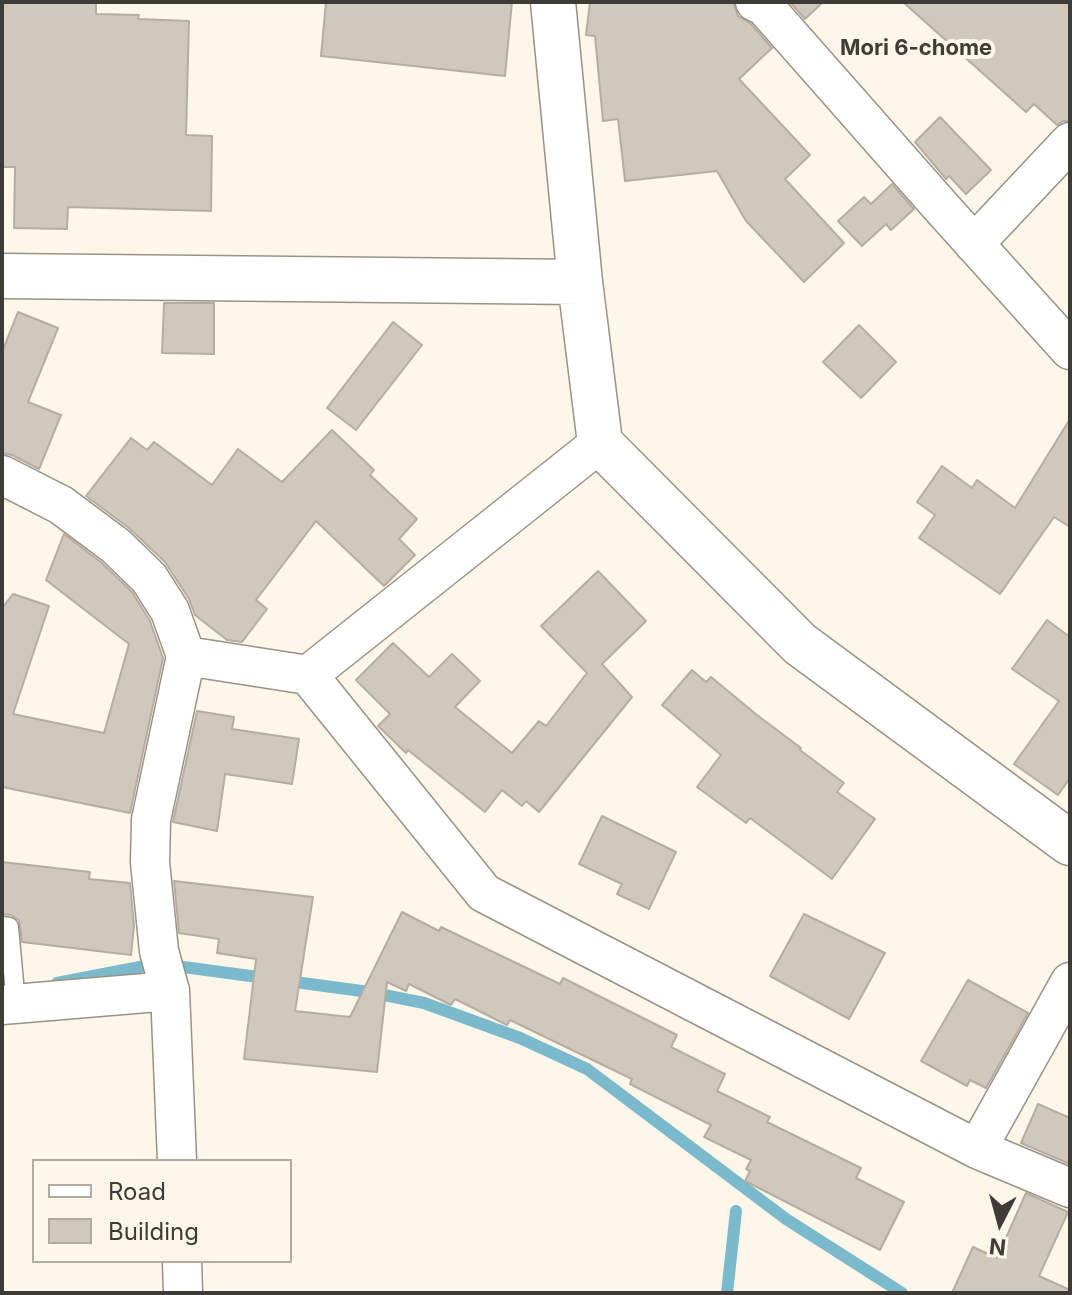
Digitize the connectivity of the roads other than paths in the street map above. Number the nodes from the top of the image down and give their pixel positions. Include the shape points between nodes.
1 (553, 2) edge
2 (755, 2) edge
3 (1070, 142) edge
4 (974, 244) junction
5 (2, 276) edge
6 (580, 282) junction
7 (1070, 350) edge
8 (600, 443) junction
9 (2, 475) edge
10 (186, 656) junction
11 (308, 675) junction
12 (1070, 843) edge
13 (2, 926) edge
14 (1070, 982) edge
15 (170, 991) junction
16 (9, 1005) edge
17 (977, 1149) junction
18 (177, 1159) edge
19 (1070, 1188) edge
20 (182, 1263) edge
21 (183, 1293) edge

1 - 6 street
2 - 4 street
3 - 4 street
4 - 7 street
5 - 6 street
6 - 8 street
8 - 11 street
8 - 12 street via 800,644
9 - 10 street via 61,505 149,578 170,611
10 - 11 street
10 - 15 street via 151,820 159,951
11 - 17 street via 484,893
13 - 16 lane via 9,927
14 - 17 street
15 - 16 street
15 - 18 street
17 - 19 street
20 - 21 street

